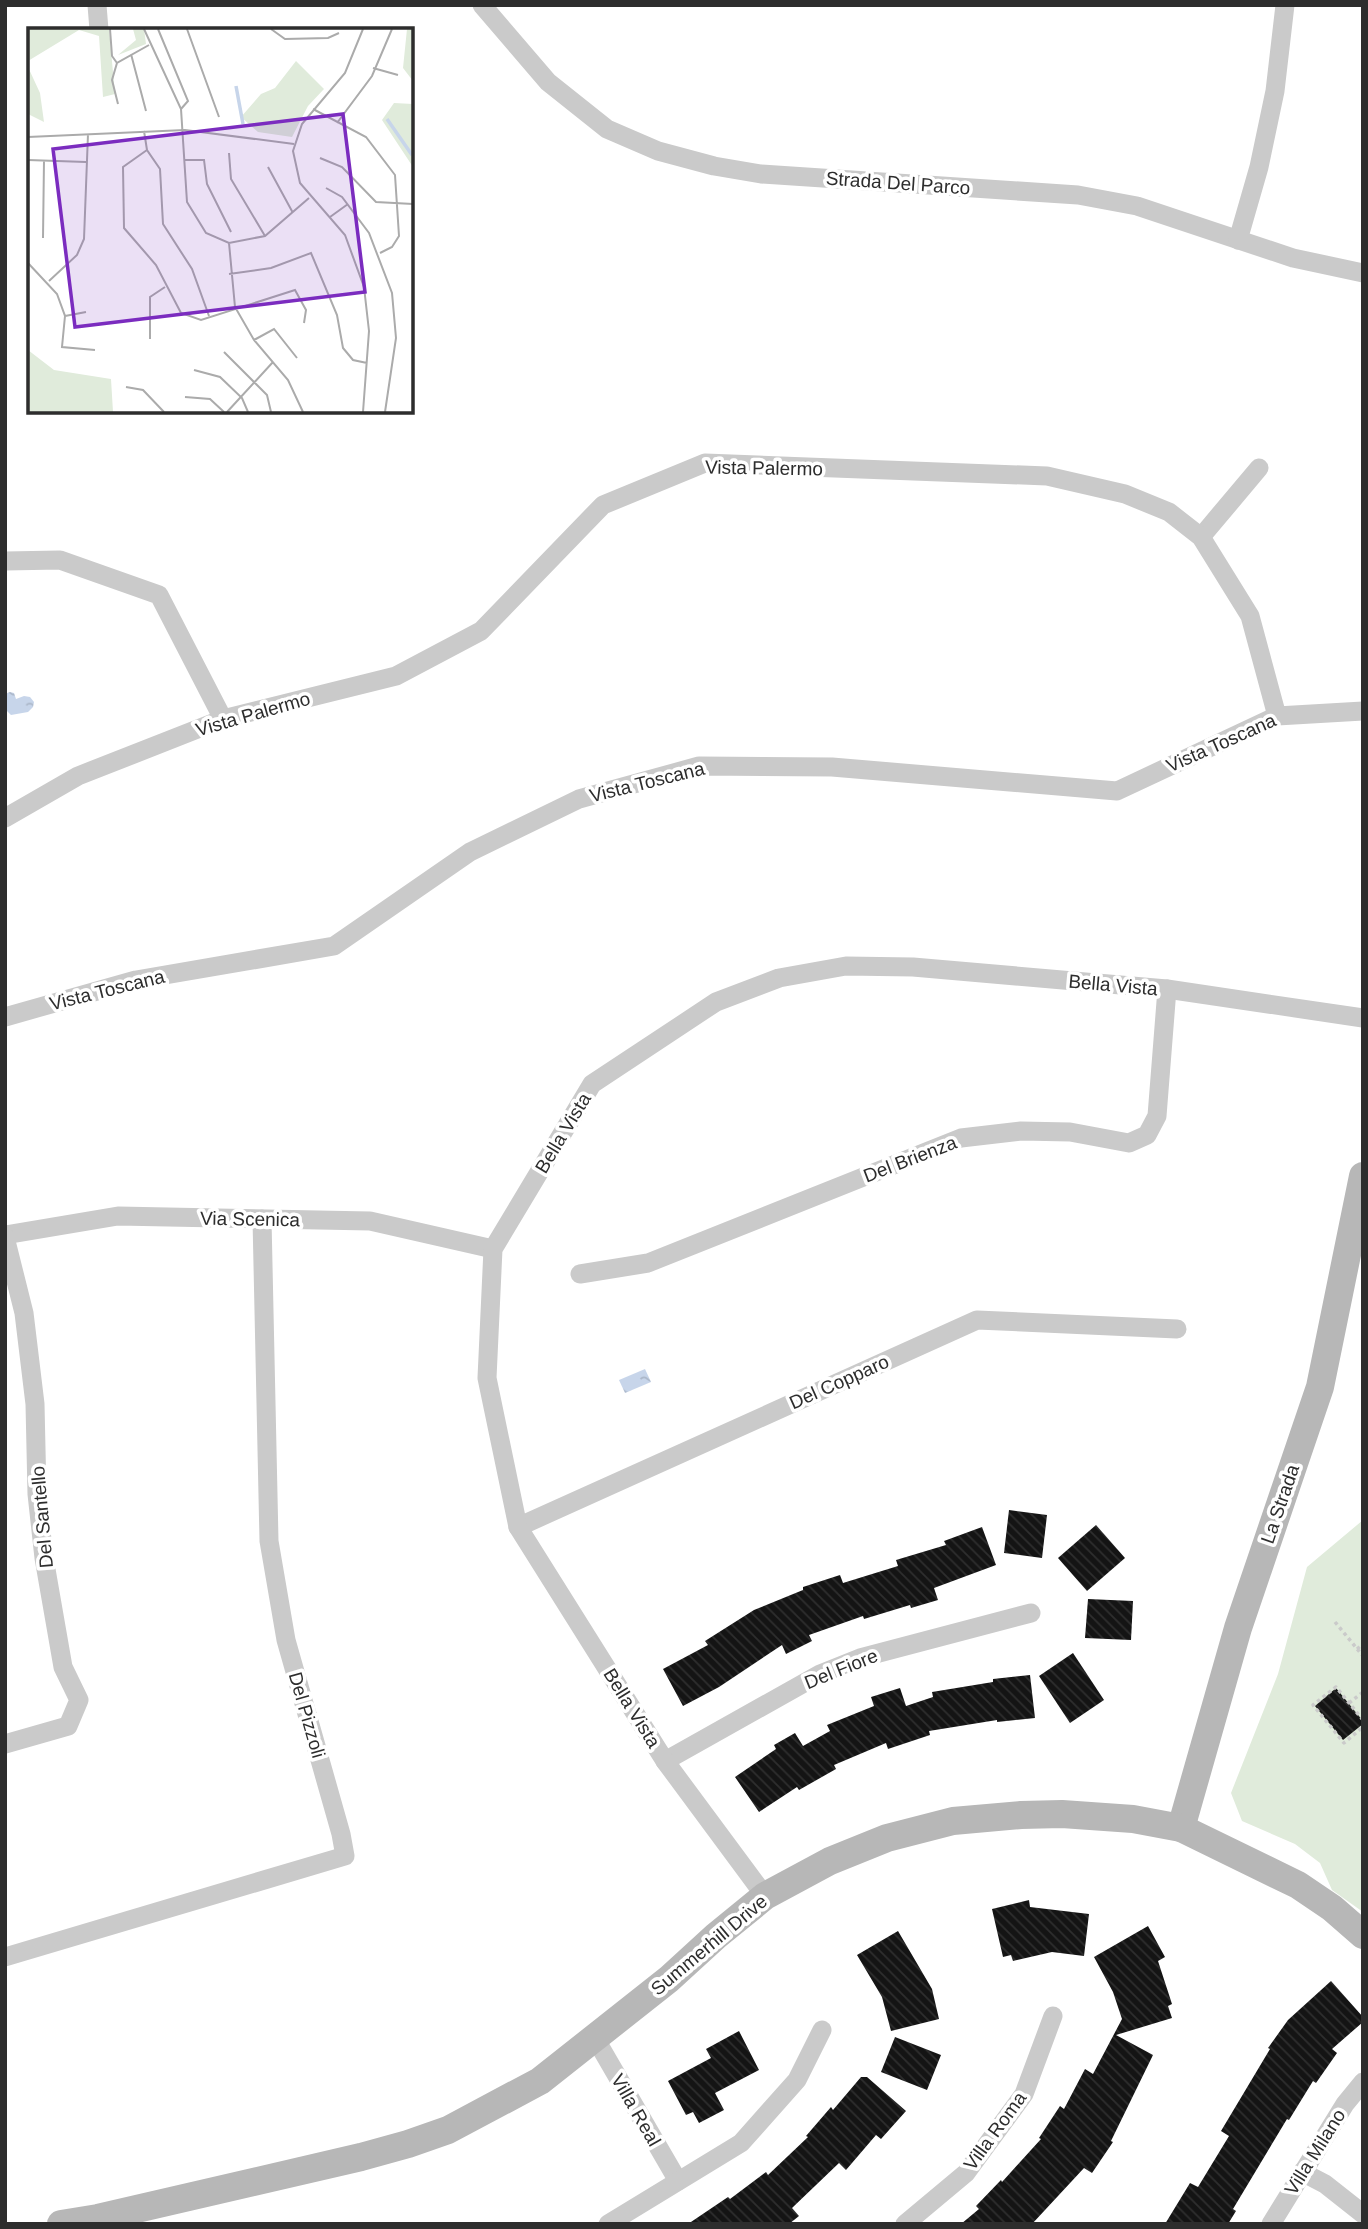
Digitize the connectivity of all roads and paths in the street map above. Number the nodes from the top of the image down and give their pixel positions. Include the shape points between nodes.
1 (97, 5) edge
2 (482, 5) edge
3 (1285, 5) edge
4 (99, 28) edge
5 (1238, 240) junction
6 (1363, 273) edge
7 (1259, 468) dead end
8 (1201, 537) junction
9 (5, 561) edge
10 (1363, 711) edge
11 (1277, 716) junction
12 (223, 719) junction
13 (5, 818) edge
14 (1167, 989) junction
15 (5, 1017) edge
16 (1363, 1018) edge
17 (1363, 1176) edge
18 (262, 1219) junction
19 (5, 1236) edge
20 (493, 1249) junction
21 (580, 1274) dead end
22 (1177, 1329) dead end
23 (518, 1527) junction
24 (1031, 1613) dead end
25 (1335, 1622) dead end
26 (1363, 1644) edge
27 (1357, 1649) junction
28 (1363, 1656) edge
29 (1363, 1692) edge
30 (1349, 1703) junction
31 (1363, 1720) edge
32 (1362, 1728) edge
33 (5, 1744) edge
34 (665, 1761) junction
35 (1181, 1828) junction
36 (765, 1896) junction
37 (1363, 1935) edge
38 (5, 1957) edge
39 (1053, 2016) dead end
40 (822, 2029) dead end
41 (595, 2038) junction
42 (1363, 2082) edge
43 (1302, 2172) junction
44 (678, 2181) junction
45 (1363, 2214) edge
46 (61, 2224) edge
47 (608, 2224) edge
48 (905, 2224) edge
49 (1271, 2224) edge

1 - 4 street
2 - 5 street, Strada Del Parco via 548,82 607,129 658,151 761,174 1078,195 1137,206
3 - 5 street via 1275,91
5 - 6 street, Strada Del Parco
7 - 8 street
8 - 11 street, Vista Palermo via 1250,616
8 - 12 street, Vista Palermo via 1169,512 1125,494 1047,476 705,463 603,505 481,631 396,676
9 - 12 street via 60,560 159,595
10 - 11 street, Vista Toscana
11 - 15 street, Vista Toscana via 1117,791 832,767 699,766 579,799 482,846 334,946 136,980
12 - 13 street, Vista Palermo via 78,776
14 - 16 street, Bella Vista
14 - 20 street, Bella Vista via 913,967 846,966 779,978 728,997 592,1084
14 - 21 street, Del Brienza via 1157,1116 1147,1135 1129,1143 1070,1132 1021,1131 961,1138 648,1263
17 - 35 main road, La Strada via 1320,1387 1238,1628
18 - 19 street, Via Scenica via 118,1216
18 - 20 street, Via Scenica via 370,1222
18 - 38 street, Del Pizzoli via 269,1541 286,1640 345,1856
19 - 33 street, Del Santello via 24,1313 35,1404 44,1558 63,1667 79,1700 68,1726
20 - 23 street, Bella Vista via 487,1378
22 - 23 street, Del Copparo via 977,1320
23 - 34 street, Bella Vista
24 - 34 street, Del Fiore via 860,1658 820,1674
25 - 27 path
26 - 27 path
27 - 28 path
29 - 30 path
30 - 31 path
30 - 32 path via 1336,1687 1313,1705 1344,1743
34 - 36 street, Bella Vista
35 - 36 main road, Summerhill Drive via 1062,1814 953,1821 887,1838 830,1861
35 - 37 main road, Summerhill Drive via 1298,1885
36 - 41 main road, Summerhill Drive
39 - 48 street, Villa Roma via 1024,2094 966,2173
40 - 44 street via 797,2080 741,2143
41 - 44 street, Villa Real
41 - 46 main road, Summerhill Drive via 540,2081 447,2130 408,2144
42 - 43 street, Villa Milano
43 - 45 street
43 - 49 street, Villa Milano
44 - 47 street

